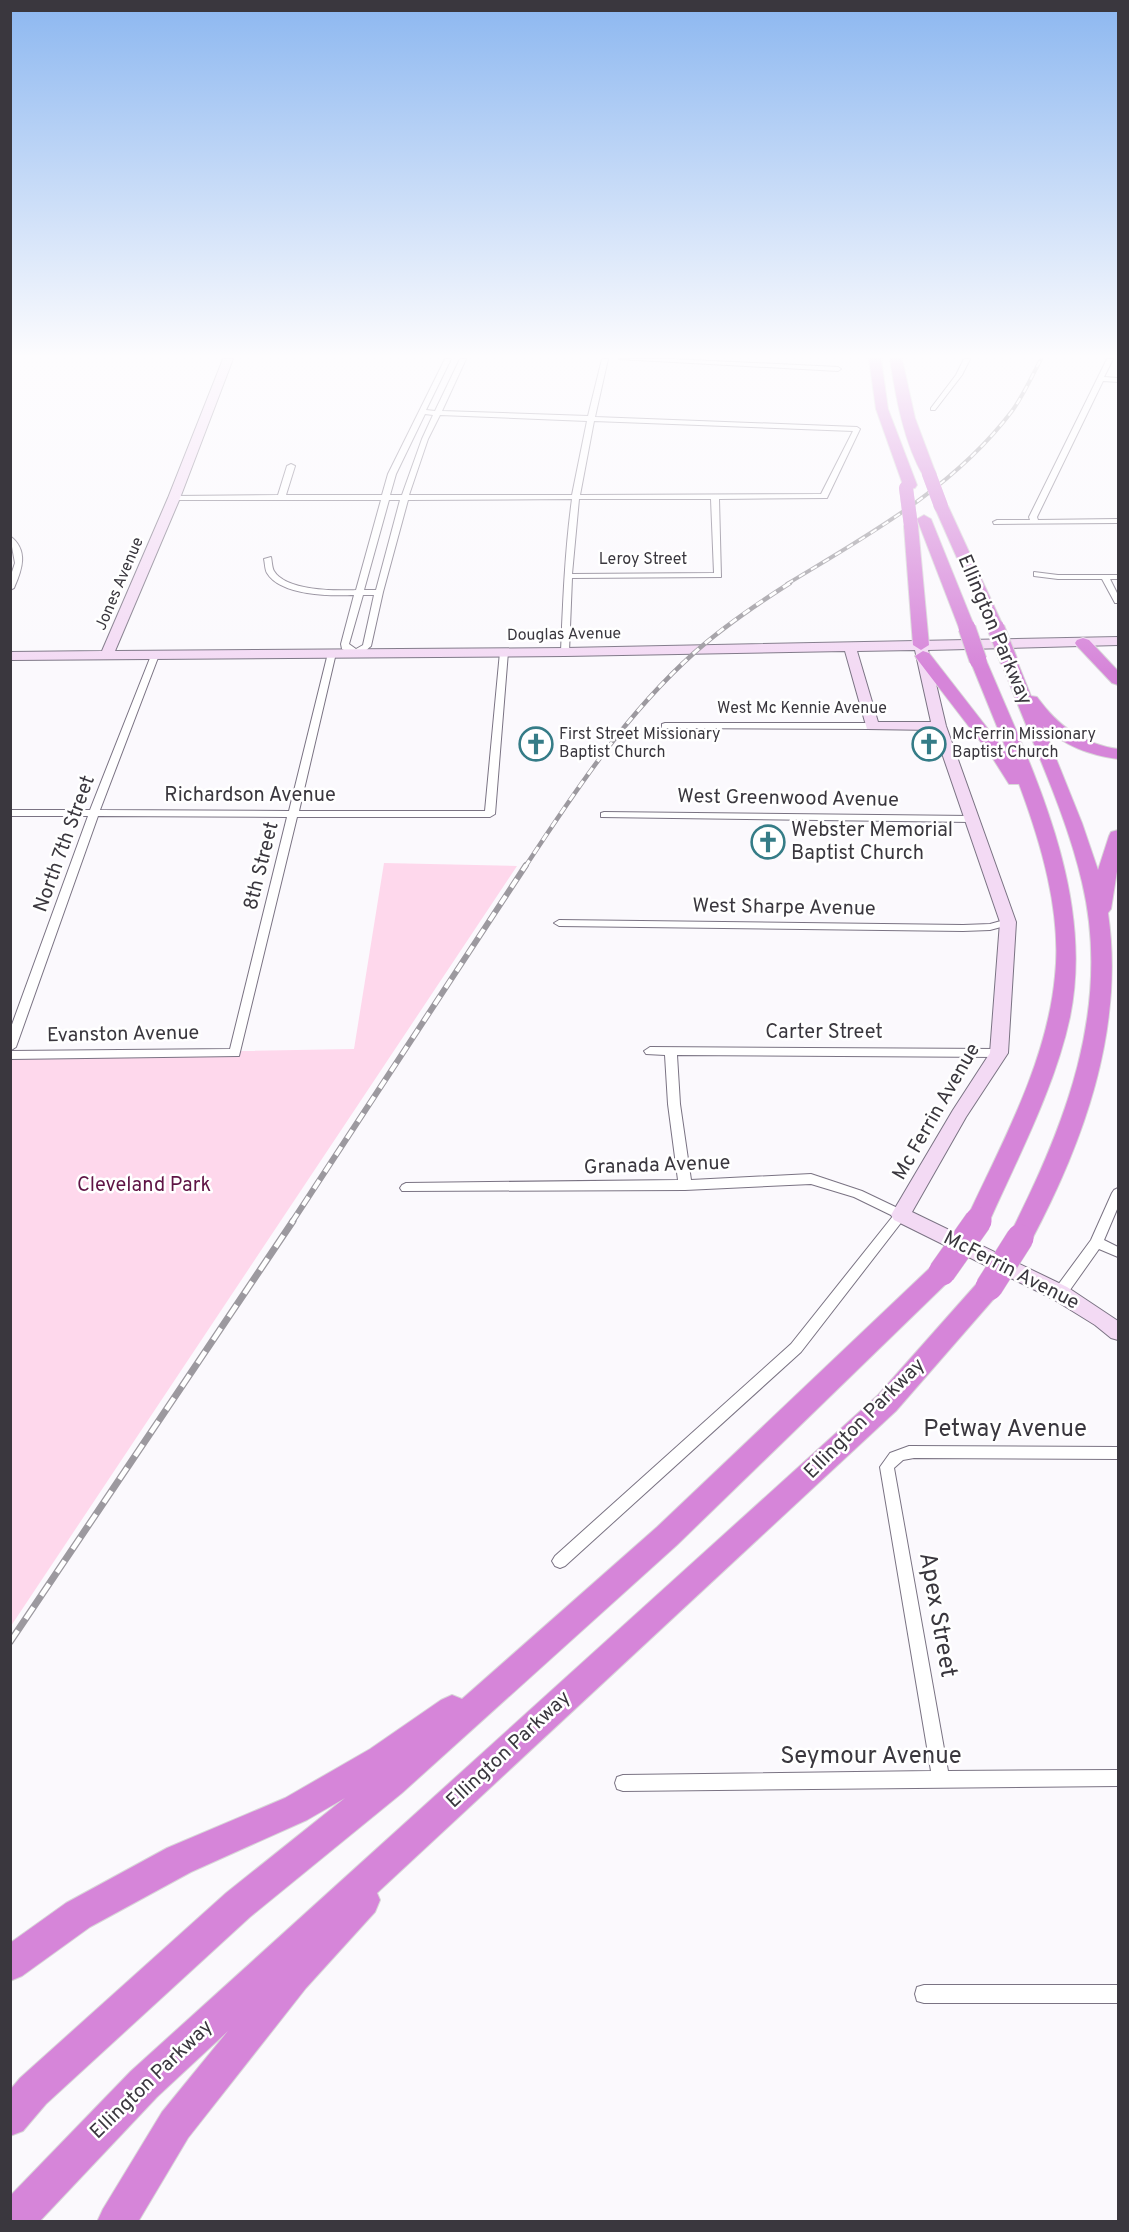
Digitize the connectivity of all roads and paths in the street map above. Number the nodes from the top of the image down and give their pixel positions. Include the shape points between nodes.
1 (188, 463) edge
2 (397, 463) edge
3 (415, 463) edge
4 (583, 463) edge
5 (840, 463) edge
6 (901, 463) edge
7 (925, 463) edge
8 (1061, 463) edge
9 (291, 466) dead end
10 (715, 496) junction
11 (386, 497) junction
12 (405, 497) junction
13 (576, 497) junction
14 (174, 498) junction
15 (281, 498) junction
16 (1034, 520) junction
17 (1119, 521) edge
18 (997, 522) dead end
19 (917, 523) junction
20 (10, 538) edge
21 (268, 559) dead end
22 (1037, 574) dead end
23 (568, 576) junction
24 (1105, 578) junction
25 (1119, 578) edge
26 (10, 588) edge
27 (358, 592) junction
28 (379, 592) junction
29 (1119, 601) edge
30 (1119, 641) edge
31 (1088, 643) junction
32 (850, 647) junction
33 (922, 651) junction
34 (504, 652) junction
35 (565, 652) junction
36 (332, 653) junction
37 (356, 653) junction
38 (107, 655) junction
39 (155, 655) junction
40 (10, 656) edge
41 (1012, 668) junction
42 (1119, 670) edge
43 (1119, 680) edge
44 (665, 726) dead end
45 (872, 726) junction
46 (939, 726) junction
47 (1119, 753) edge
48 (1038, 812) junction
49 (10, 813) edge
50 (94, 813) junction
51 (293, 814) junction
52 (604, 815) dead end
53 (971, 819) junction
54 (1119, 836) edge
55 (1099, 920) junction
56 (1008, 922) junction
57 (559, 923) dead end
58 (10, 1047) edge
59 (650, 1051) dead end
60 (670, 1051) junction
61 (235, 1053) joint
62 (999, 1053) junction
63 (10, 1055) edge
64 (685, 1185) junction
65 (406, 1188) dead end
66 (1119, 1193) edge
67 (901, 1215) junction
68 (1097, 1242) junction
69 (1119, 1252) edge
70 (1060, 1293) junction
71 (1119, 1332) edge
72 (1119, 1453) edge
73 (892, 1458) joint
74 (560, 1561) dead end
75 (530, 1656) junction
76 (1119, 1778) edge
77 (941, 1781) junction
78 (623, 1783) dead end
79 (438, 1817) junction
80 (10, 1964) edge
81 (924, 1994) dead end
82 (1119, 1994) edge
83 (10, 2118) edge
84 (12, 2222) edge
85 (116, 2222) edge

1 - 14 street, Jones Avenue
2 - 11 street
3 - 12 street
4 - 13 street
5 - 10 street via 824,496
6 - 19 highway, bridge
7 - 41 highway, Ellington Parkway, bridge
8 - 16 street
9 - 15 street
10 - 13 street
10 - 23 street, Leroy Street via 718,575
11 - 12 street
11 - 15 street
11 - 27 street
12 - 13 street
12 - 28 street
13 - 23 street
14 - 15 street
14 - 38 street, Jones Avenue
16 - 17 street
16 - 18 street
19 - 33 highway
19 - 48 highway, Ellington Parkway, bridge via 967,628
20 - 26 street via 18,548 20,566
21 - 27 street via 270,572 291,586
22 - 24 street
23 - 35 street
24 - 25 street
24 - 29 street
27 - 28 street
27 - 37 street via 345,644
28 - 37 street via 367,646
30 - 31 street, Douglas Avenue
31 - 33 street, Douglas Avenue
31 - 42 highway
31 - 43 highway
32 - 33 street, Douglas Avenue
32 - 35 street, Douglas Avenue
32 - 45 street
33 - 46 street, Mc Ferrin Avenue
33 - 48 highway
34 - 35 street, Douglas Avenue
34 - 37 street, Douglas Avenue
34 - 51 street, Richardson Avenue via 490,814
36 - 37 street, Douglas Avenue
36 - 39 street, Douglas Avenue
36 - 51 street, 8th Street
38 - 39 street, Douglas Avenue
38 - 40 street, Douglas Avenue
39 - 50 street, North 7th Street
41 - 47 highway via 1044,720 1060,733 1090,749
41 - 55 highway, Ellington Parkway via 1075,829
44 - 45 street, West Mc Kennie Avenue
45 - 46 street, West Mc Kennie Avenue
46 - 53 street, Mc Ferrin Avenue
48 - 75 highway, Ellington Parkway, bridge via 1061,907 1066,966 1060,1016 1023,1123 978,1220 942,1272 667,1536
49 - 50 street, Richardson Avenue
50 - 51 street, Richardson Avenue
50 - 58 street, North 7th Street
51 - 61 street, 8th Street
52 - 53 street, West Greenwood Avenue
53 - 56 street, Mc Ferrin Avenue
54 - 55 highway via 1108,868
55 - 79 highway, Ellington Parkway, bridge via 1099,1013 1086,1083 1068,1139 1020,1238 989,1287 886,1403
56 - 57 street, West Sharpe Avenue via 963,928
56 - 62 street, Mc Ferrin Avenue
59 - 60 street, Carter Street
60 - 62 street, Carter Street
60 - 64 street
61 - 63 street, Evanston Avenue
62 - 67 street, Mc Ferrin Avenue
64 - 65 street, Granada Avenue
64 - 67 street, Granada Avenue via 811,1179 858,1194
66 - 68 street
67 - 70 street, McFerrin Avenue
67 - 74 street via 796,1348
68 - 69 street
68 - 70 street
70 - 71 street, McFerrin Avenue
72 - 73 street, Petway Avenue via 914,1452
73 - 77 street, Apex Street via 887,1467
75 - 80 highway via 381,1760 296,1809 179,1860 88,1910
75 - 83 highway, Ellington Parkway via 391,1782 238,1905 33,2091
76 - 77 street, Seymour Avenue
77 - 78 street, Seymour Avenue
79 - 84 highway, Ellington Parkway via 144,2084
79 - 85 highway via 294,1976 175,2125
81 - 82 street

